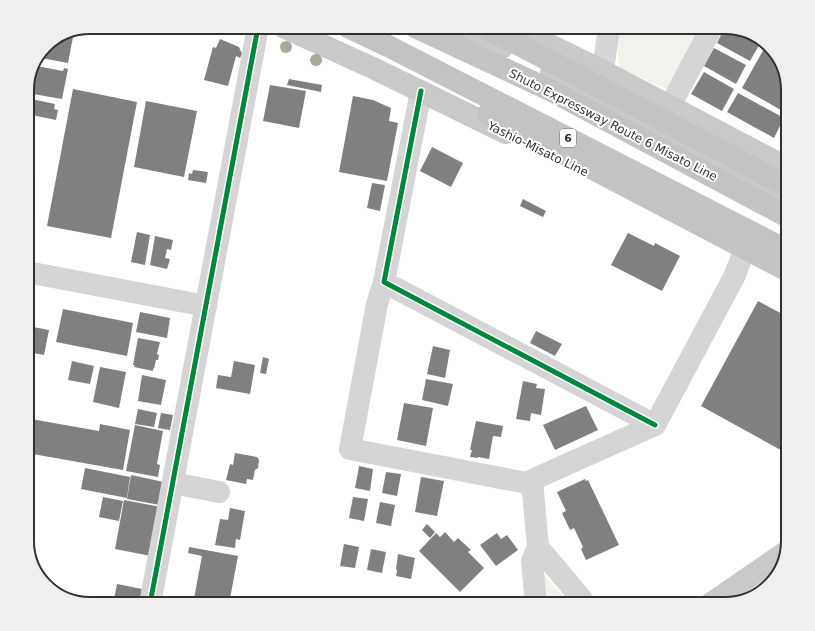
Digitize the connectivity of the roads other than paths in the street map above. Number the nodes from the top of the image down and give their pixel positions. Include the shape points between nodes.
1 (257, 34) edge
2 (299, 34) edge
3 (363, 34) edge
4 (429, 34) edge
5 (479, 34) edge
6 (498, 34) edge
7 (527, 34) edge
8 (608, 34) edge
9 (708, 34) edge
10 (390, 47) junction
11 (603, 71) junction
12 (421, 91) junction
13 (670, 106) junction
14 (781, 164) edge
15 (781, 183) edge
16 (781, 196) edge
17 (781, 213) edge
18 (781, 247) edge
19 (742, 257) junction
20 (781, 267) edge
21 (34, 273) edge
22 (781, 277) edge
23 (384, 282) junction
24 (206, 306) junction
25 (655, 425) junction
26 (173, 483) junction
27 (532, 484) junction
28 (219, 492) dead end
29 (538, 547) junction
30 (779, 557) edge
31 (151, 597) edge
32 (535, 597) edge
33 (579, 597) edge
34 (720, 597) edge

1 - 24 street
2 - 12 main road, Yashio-Misato Line
3 - 10 highway, 6
4 - 17 highway, Shuto Expressway Route 6 Misato Line via 552,91
5 - 16 main road via 677,143
6 - 15 highway
7 - 11 main road
8 - 11 street
9 - 13 street
10 - 18 highway, 6
10 - 20 highway via 459,98
11 - 13 main road
12 - 19 main road, Yashio-Misato Line via 588,174
12 - 23 street
13 - 14 main road
19 - 22 main road, Yashio-Misato Line
19 - 25 street via 734,277
21 - 24 street
23 - 25 street
23 - 27 street via 377,304 350,449
24 - 26 street
25 - 27 street via 532,480
26 - 28 street
26 - 31 street
27 - 29 street
29 - 32 street via 532,561
29 - 33 street
30 - 34 main road

